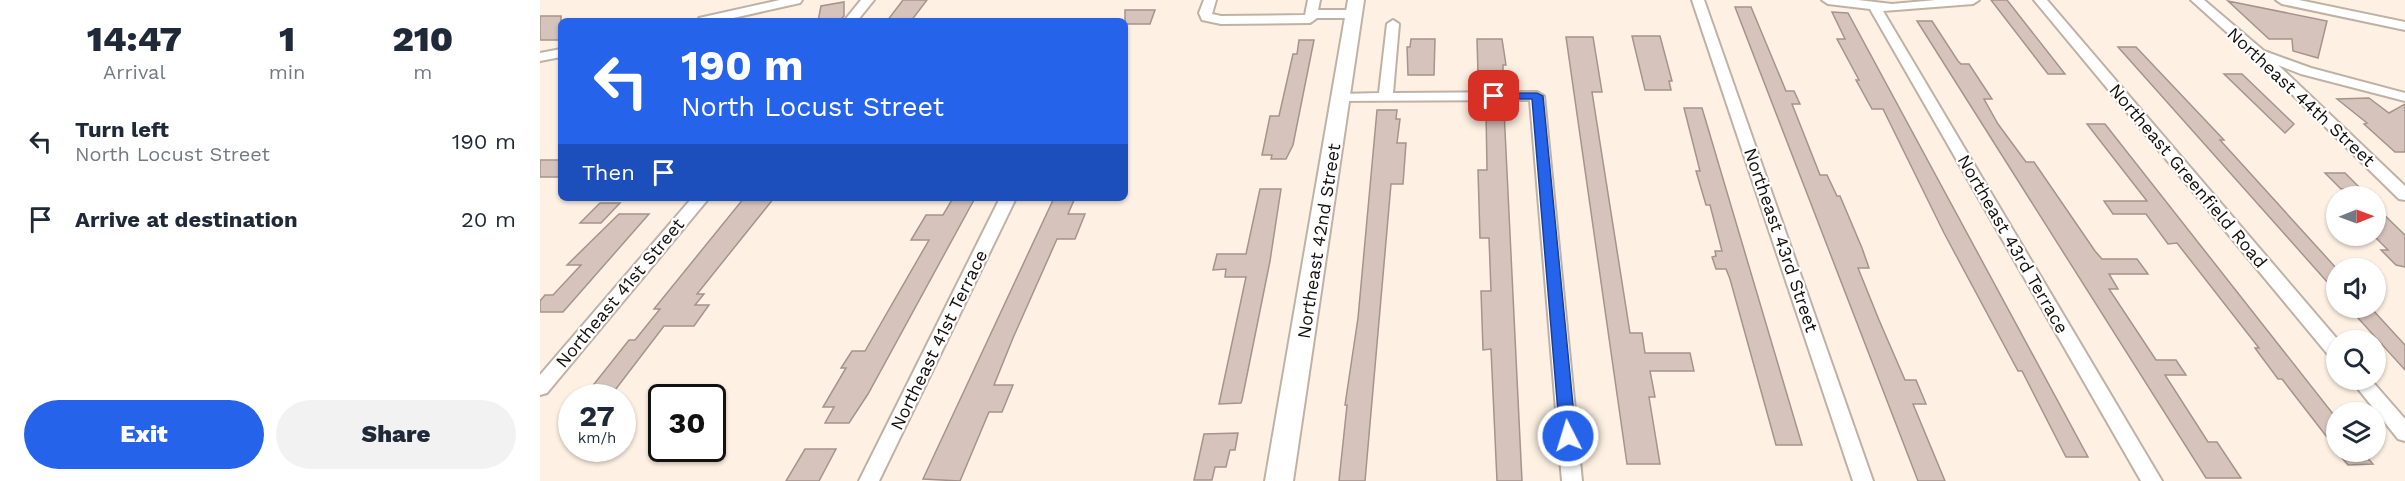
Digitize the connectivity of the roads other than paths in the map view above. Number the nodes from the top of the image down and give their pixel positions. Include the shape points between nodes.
1 (796, 0) edge
2 (868, 0) edge
3 (1210, 0) edge
4 (1314, 0) edge
5 (1698, 0) edge
6 (1828, 0) edge
7 (1973, 0) edge
8 (2040, 0) edge
9 (2197, 0) edge
10 (2282, 0) edge
11 (1355, 7) edge
12 (1875, 7) junction
13 (1311, 14) junction
14 (716, 18) edge
15 (853, 18) edge
16 (1393, 24) dead end
17 (2405, 26) edge
18 (2256, 51) junction
19 (558, 54) edge
20 (540, 57) edge
21 (2306, 71) junction
22 (2284, 78) junction
23 (1386, 97) junction
24 (2405, 97) edge
25 (1342, 98) junction
26 (2405, 195) edge
27 (697, 201) edge
28 (1007, 201) edge
29 (2326, 339) edge
30 (540, 388) edge
31 (2368, 390) edge
32 (2405, 433) edge
33 (869, 481) edge
34 (1279, 481) edge
35 (1572, 481) edge
36 (1863, 481) edge
37 (2152, 481) edge

1 - 14 street
2 - 15 street
3 - 13 street via 1205,12 1212,20 1310,19
4 - 13 street
5 - 36 street, Northeast 43rd Street
6 - 12 street
7 - 12 street via 1924,7
8 - 29 street, Northeast Greenfield Road
9 - 18 street, Northeast 44th Street
10 - 17 street
11 - 13 street
11 - 25 main road, Northeast 42nd Street
12 - 37 street, Northeast 43rd Terrace
16 - 23 street
18 - 21 street
18 - 22 street, Northeast 44th Street
19 - 20 street
21 - 22 street
21 - 24 street
22 - 26 street, Northeast 44th Street
23 - 25 street
23 - 35 street via 1537,96
25 - 34 main road, Northeast 42nd Street
27 - 30 street, Northeast 41st Street
28 - 33 street, Northeast 41st Terrace
31 - 32 street

